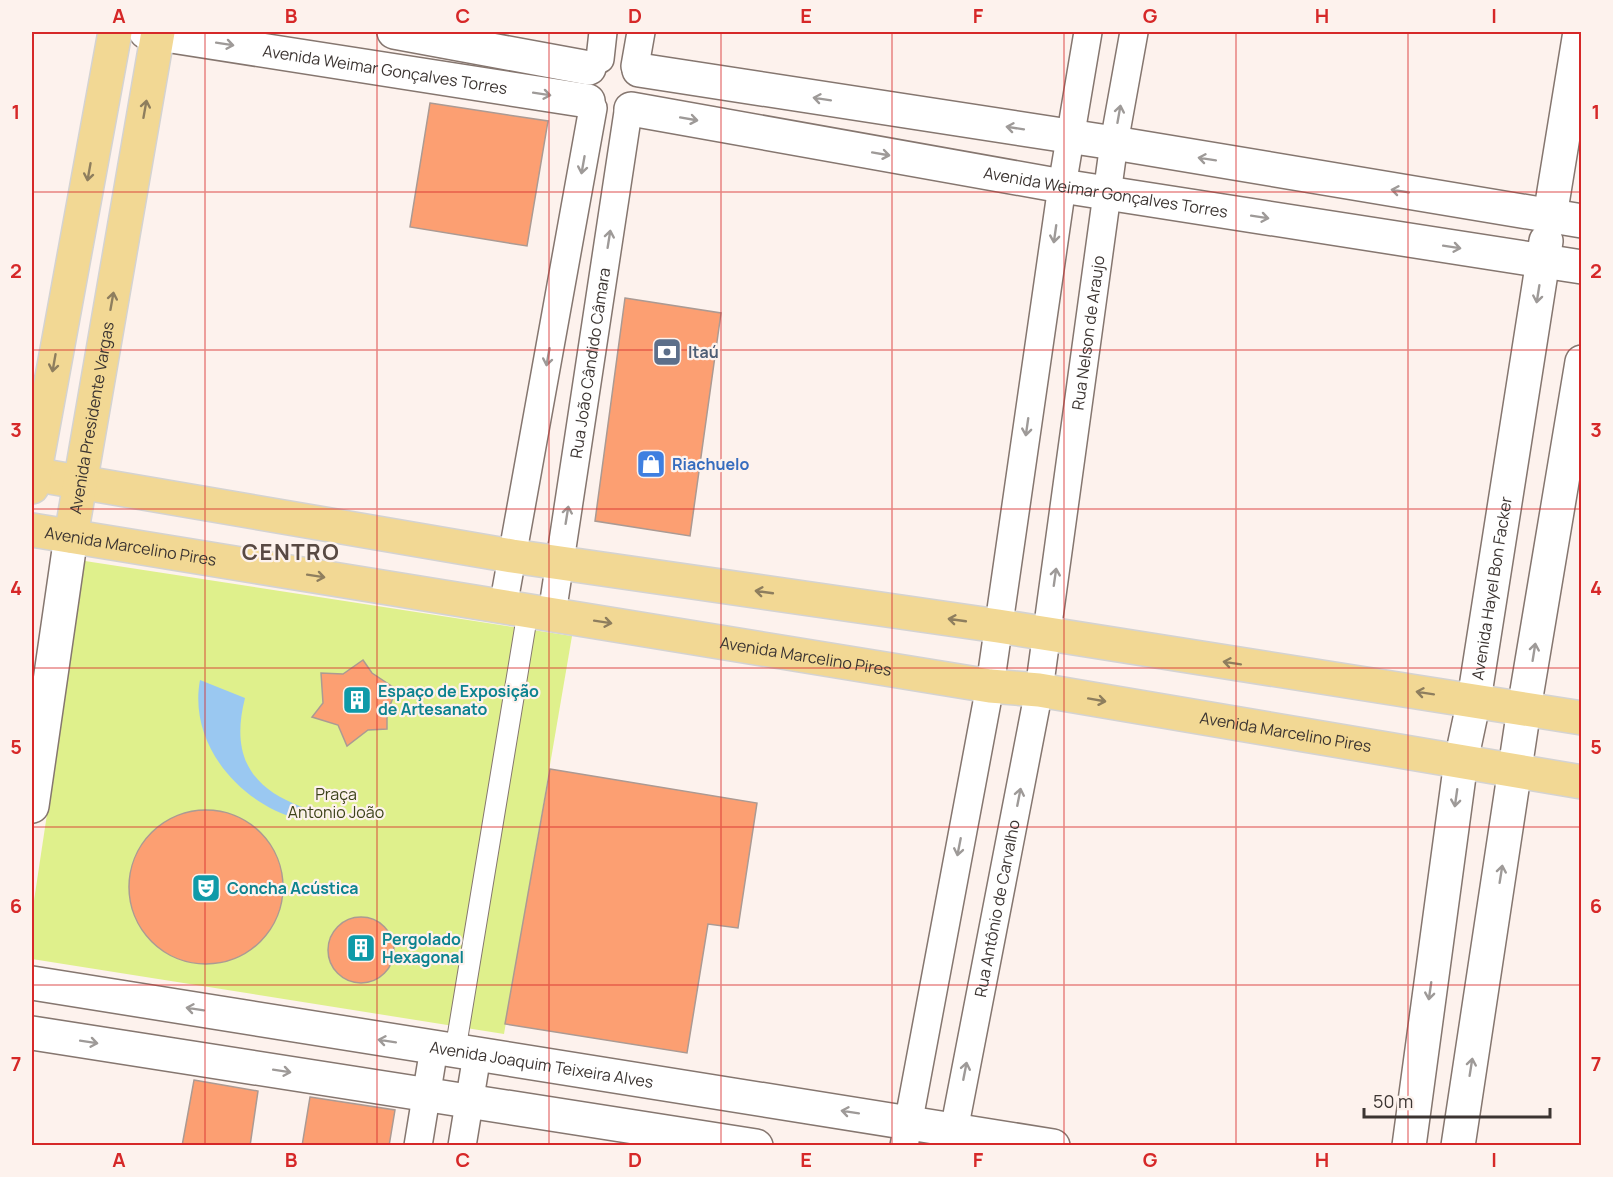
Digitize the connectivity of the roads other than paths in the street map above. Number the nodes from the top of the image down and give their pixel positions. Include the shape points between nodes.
1 (115, 32) edge
2 (154, 32) edge
3 (394, 32) edge
4 (641, 32) edge
5 (1088, 32) edge
6 (1134, 32) edge
7 (1580, 32) edge
8 (597, 53) edge
9 (637, 68) junction
10 (591, 105) junction
11 (630, 110) junction
12 (1071, 137) junction
13 (1114, 143) junction
14 (1062, 186) junction
15 (1107, 193) junction
16 (1566, 218) edge
17 (77, 237) junction
18 (122, 246) junction
19 (1543, 262) junction
20 (1581, 267) edge
21 (1581, 362) edge
22 (32, 479) edge
23 (81, 483) junction
24 (32, 530) edge
25 (71, 536) junction
26 (512, 556) junction
27 (560, 562) junction
28 (528, 610) junction
29 (998, 626) junction
30 (1047, 635) junction
31 (990, 686) junction
32 (1039, 690) junction
33 (1474, 700) junction
34 (1524, 710) junction
35 (1581, 718) edge
36 (1461, 761) junction
37 (1517, 769) junction
38 (1581, 782) edge
39 (32, 806) edge
40 (32, 983) edge
41 (32, 1033) edge
42 (455, 1052) junction
43 (427, 1092) junction
44 (469, 1101) junction
45 (906, 1133) edge
46 (953, 1137) edge
47 (418, 1146) edge
48 (462, 1146) edge
49 (756, 1146) edge
50 (1053, 1146) edge
51 (1409, 1146) edge
52 (1458, 1146) edge

1 -> 17 main road
2 -> 10 main road, Avenida Weimar Gonçalves Torres
18 -> 2 main road, Avenida Presidente Vargas
3 - 8 main road
4 - 9 street
5 - 12 street
13 -> 6 street, Rua Nelson de Araujo
7 - 16 main road, Avenida Hayel Bon Facker
8 - 9 main road via 619,57
8 - 10 main road via 583,85
9 - 11 main road via 643,87
12 -> 9 main road
10 - 11 main road via 610,115
10 -> 26 street, Rua João Cândido Câmara
11 -> 14 main road, Avenida Weimar Gonçalves Torres
27 -> 11 street, Rua João Cândido Câmara
12 - 13 main road
12 - 14 street
13 - 15 street, Rua Nelson de Araujo
16 -> 13 main road
14 - 15 main road, Avenida Weimar Gonçalves Torres
14 -> 29 street
15 -> 19 main road, Avenida Weimar Gonçalves Torres
30 -> 15 street, Rua Nelson de Araujo
16 - 19 main road, Avenida Hayel Bon Facker
17 - 18 main road
17 -> 22 main road
23 -> 18 main road, Avenida Presidente Vargas
19 - 20 main road, Avenida Weimar Gonçalves Torres
19 -> 33 main road, Avenida Hayel Bon Facker
34 -> 21 main road
22 - 23 main road
23 - 25 main road, Avenida Presidente Vargas
23 - 26 main road
24 - 25 main road, Avenida Marcelino Pires
25 -> 28 main road, Avenida Marcelino Pires
25 - 39 main road, Avenida Presidente Vargas
26 - 27 main road
26 - 28 street, Rua João Cândido Câmara
27 - 28 street, Rua João Cândido Câmara
29 -> 27 main road
28 -> 31 main road, Avenida Marcelino Pires
28 - 42 street, Rua João Cândido Câmara
29 - 30 main road
29 - 31 street
30 - 32 street, Rua Nelson de Araujo
33 -> 30 main road
31 - 32 main road, Avenida Marcelino Pires
31 -> 45 street
32 -> 36 main road, Avenida Marcelino Pires
46 -> 32 street, Rua Antônio de Carvalho
33 - 34 main road
33 - 36 main road, Avenida Hayel Bon Facker
34 - 35 main road
34 - 37 main road
36 - 37 main road, Avenida Marcelino Pires
36 -> 51 main road, Avenida Hayel Bon Facker
37 - 38 main road, Avenida Marcelino Pires
52 -> 37 main road
42 -> 40 main road, Avenida Joaquim Teixeira Alves
41 -> 43 main road
42 - 43 street, Rua João Cândido Câmara
42 - 44 street
45 -> 42 main road, Avenida Joaquim Teixeira Alves
43 - 44 main road
43 - 47 street, Rua João Cândido Câmara
44 - 48 street
44 - 49 main road
45 - 46 main road, Avenida Joaquim Teixeira Alves
46 - 50 main road, Avenida Joaquim Teixeira Alves

